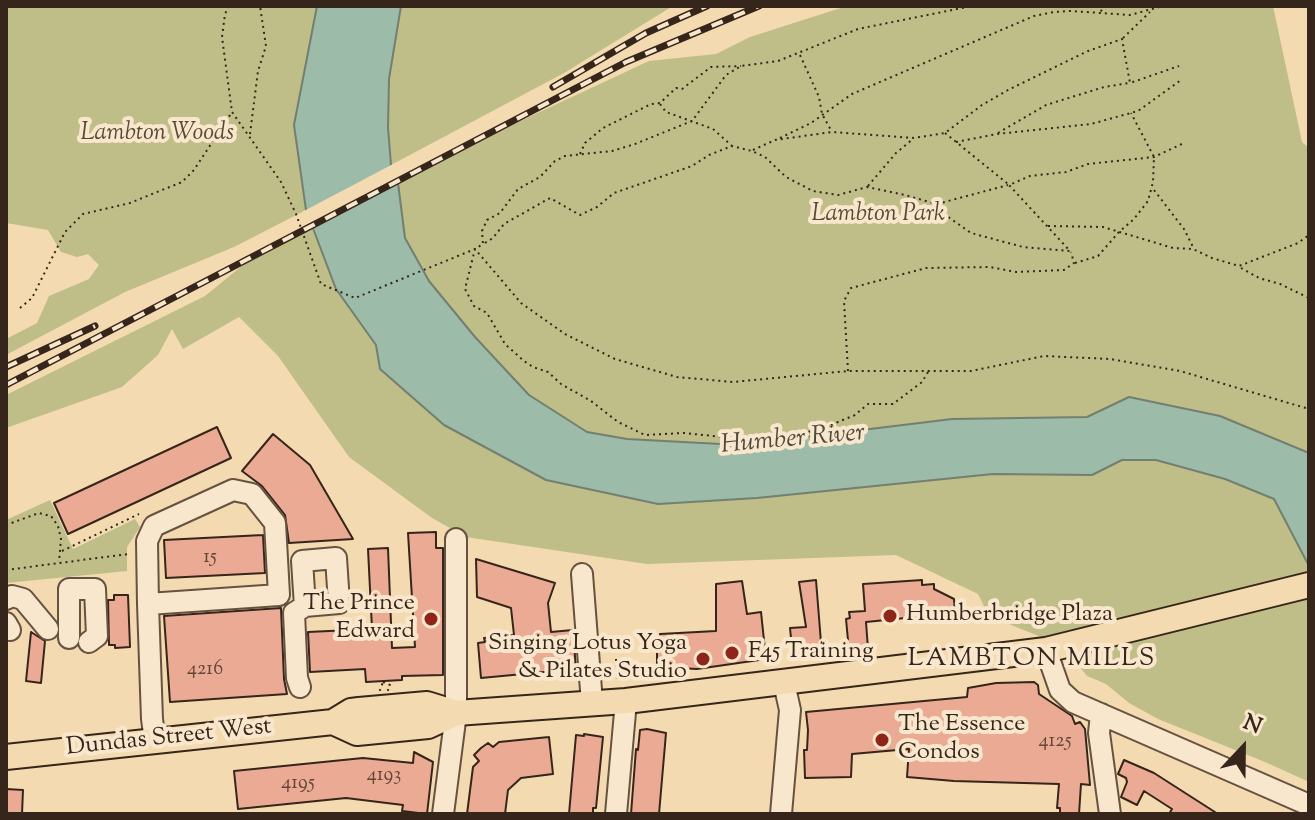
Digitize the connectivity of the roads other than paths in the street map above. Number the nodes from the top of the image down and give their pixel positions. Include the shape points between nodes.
1 (456, 539) dead end
2 (582, 574) dead end
3 (1309, 585) edge
4 (6, 599) edge
5 (148, 604) junction
6 (305, 606) dead end
7 (48, 629) dead end
8 (1046, 650) junction
9 (784, 683) junction
10 (300, 687) dead end
11 (623, 701) junction
12 (592, 703) junction
13 (456, 713) junction
14 (1101, 714) junction
15 (155, 741) junction
16 (6, 757) edge
17 (1309, 805) edge
18 (443, 814) edge
19 (616, 814) edge
20 (781, 814) edge
21 (1110, 814) edge

1 - 13 street
2 - 12 street
3 - 8 main road, Dundas Street West
4 - 7 street via 23,599
5 - 5 street via 147,541 154,526 233,490 252,494 275,523 279,595
5 - 15 street
6 - 10 street via 294,613
8 - 9 main road, Dundas Street West
8 - 14 street via 1060,690
9 - 11 main road, Dundas Street West
9 - 20 street via 790,710
11 - 12 main road, Dundas Street West
11 - 19 street
12 - 13 main road, Dundas Street West
13 - 15 main road, Dundas Street West via 428,726 357,733 333,722
13 - 18 street
14 - 17 street
14 - 21 street
15 - 16 main road, Dundas Street West

